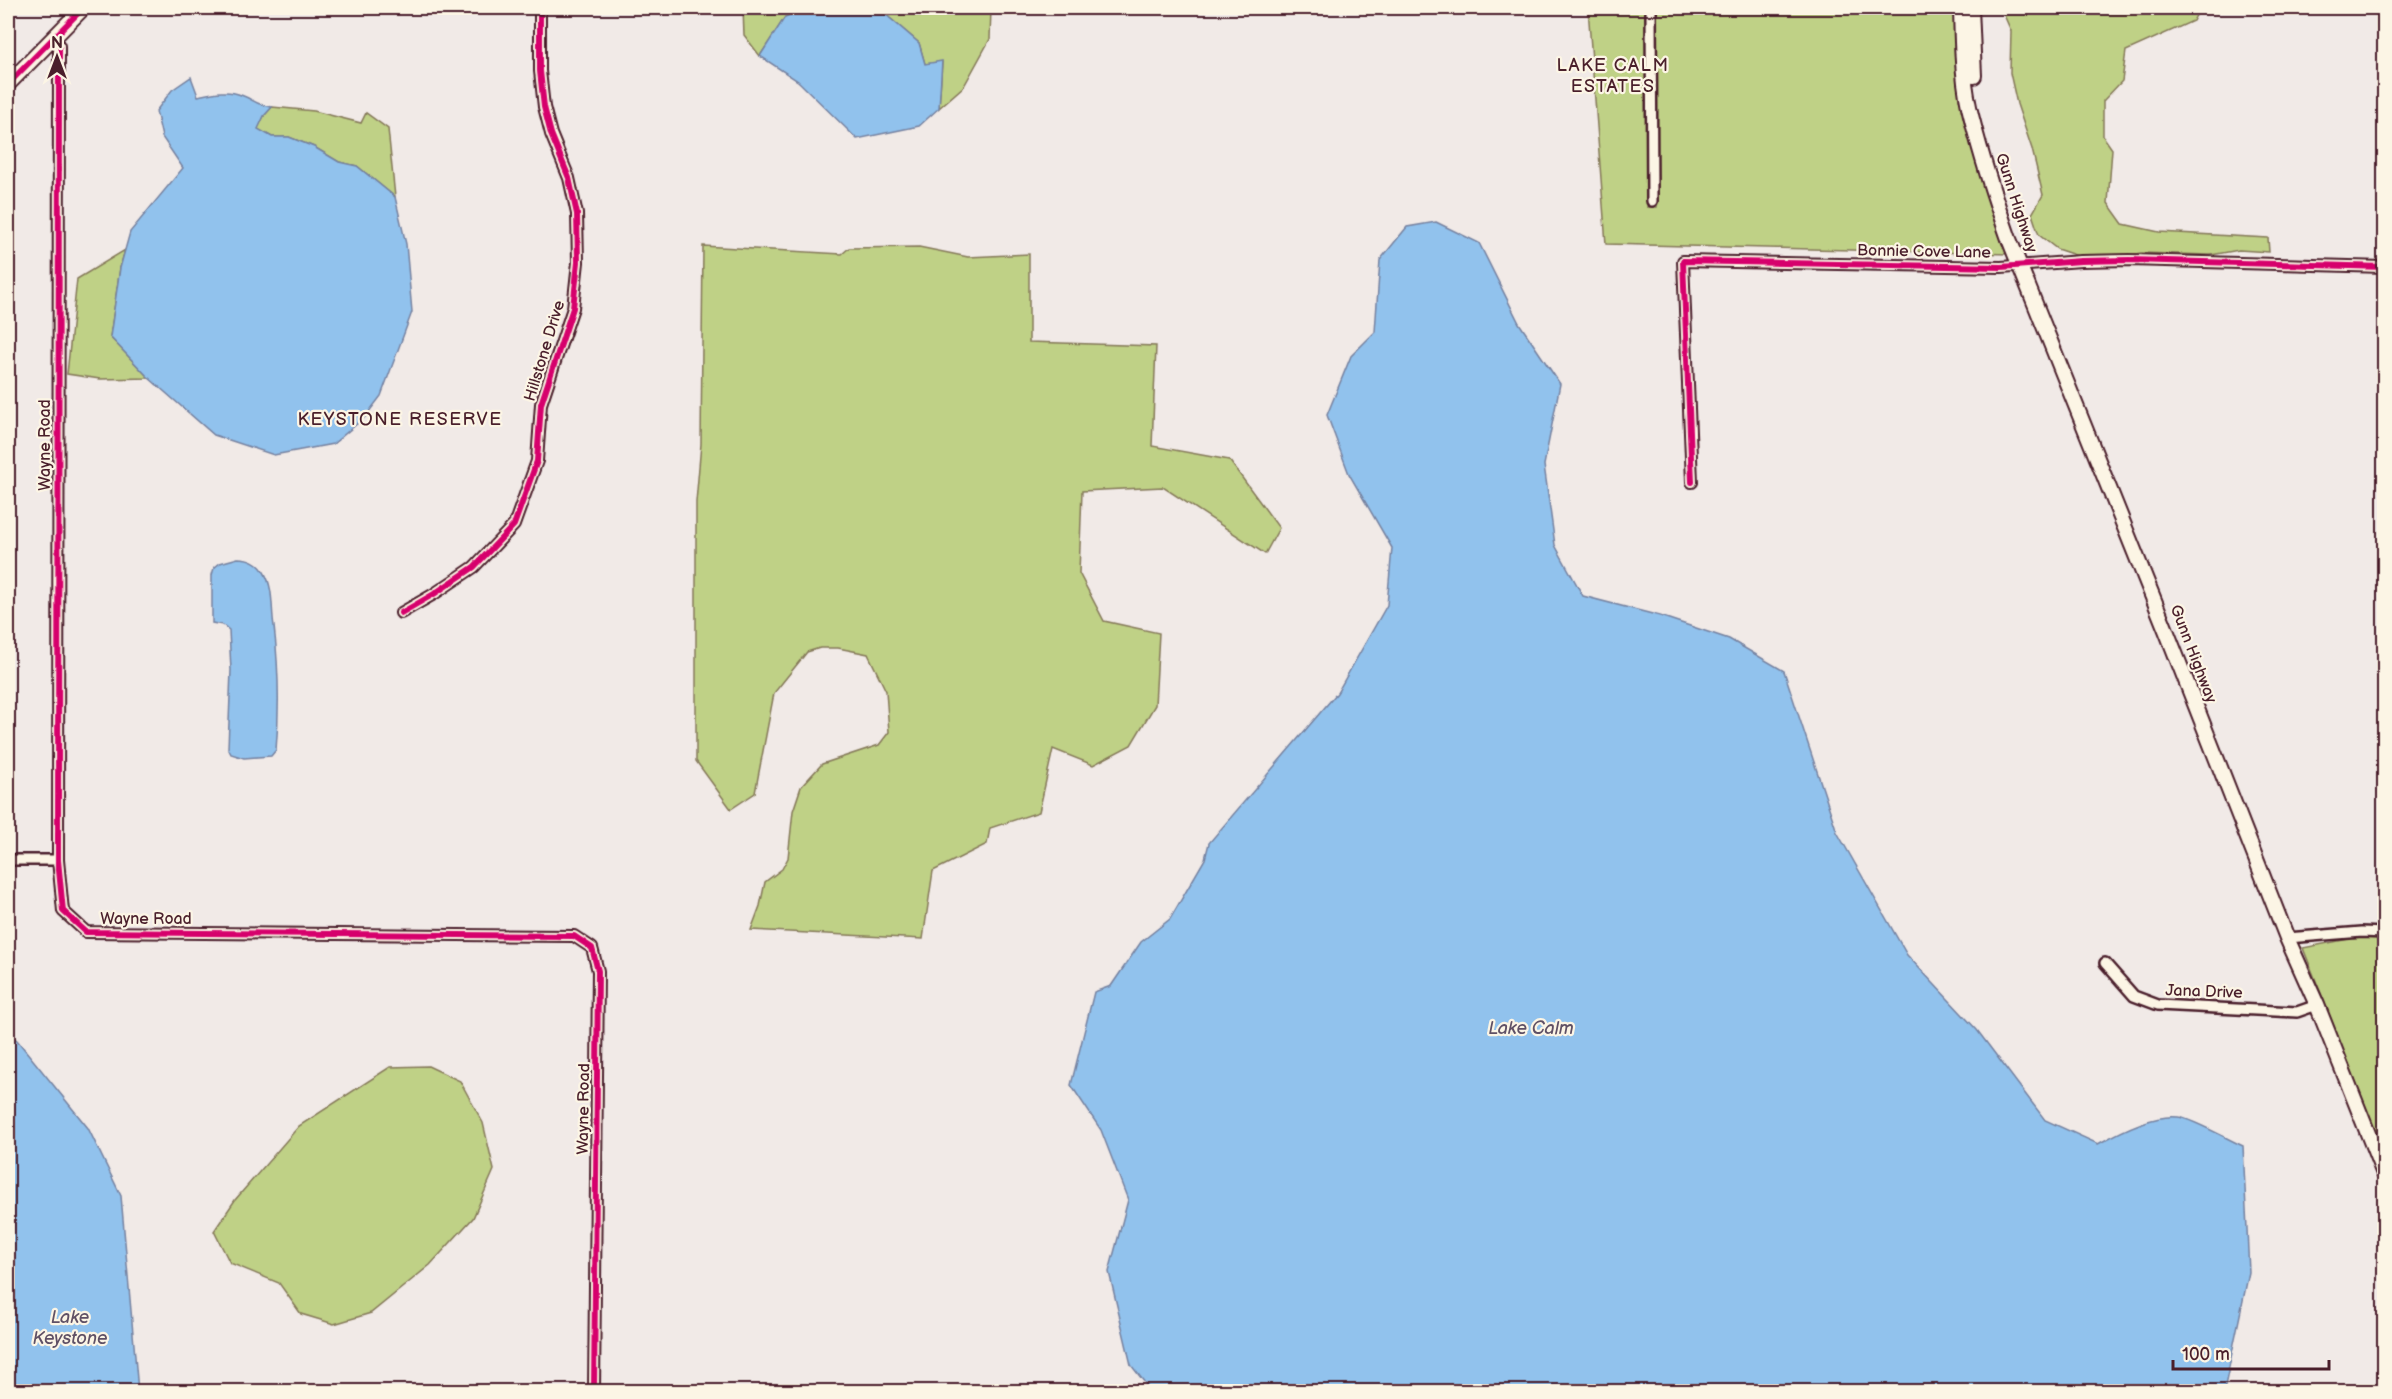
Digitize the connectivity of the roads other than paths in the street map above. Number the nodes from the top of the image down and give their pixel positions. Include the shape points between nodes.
1 (83, 8) edge
2 (540, 8) edge
3 (1651, 8) edge
4 (1961, 8) edge
5 (1971, 8) edge
6 (54, 37) junction
7 (8, 84) edge
8 (1980, 144) junction
9 (1652, 201) dead end
10 (2020, 267) junction
11 (2385, 267) edge
12 (1692, 482) dead end
13 (401, 613) dead end
14 (8, 860) edge
15 (58, 860) junction
16 (2385, 933) edge
17 (2287, 938) junction
18 (2106, 963) dead end
19 (2317, 1005) junction
20 (2385, 1174) edge
21 (594, 1392) edge

1 - 6 main road
2 - 13 street, Hillstone Drive via 544,106 577,214 578,262 573,308 541,404 537,461 514,525 474,567
3 - 9 street
4 - 8 main road, Gunn Highway via 1967,94
5 - 8 main road, Gunn Highway
6 - 7 main road
6 - 15 street, Wayne Road via 59,46
8 - 10 main road, Gunn Highway
10 - 11 street, Bonnie Cove Lane via 2129,261
10 - 12 street, Bonnie Cove Lane via 1683,261
10 - 17 main road, Gunn Highway
14 - 15 street
15 - 21 street, Wayne Road via 63,911 86,932 574,936 592,948 598,970
16 - 17 street
17 - 19 main road, Gunn Highway
18 - 19 street, Jana Drive via 2134,996 2158,1005 2296,1012
19 - 20 main road, Gunn Highway

